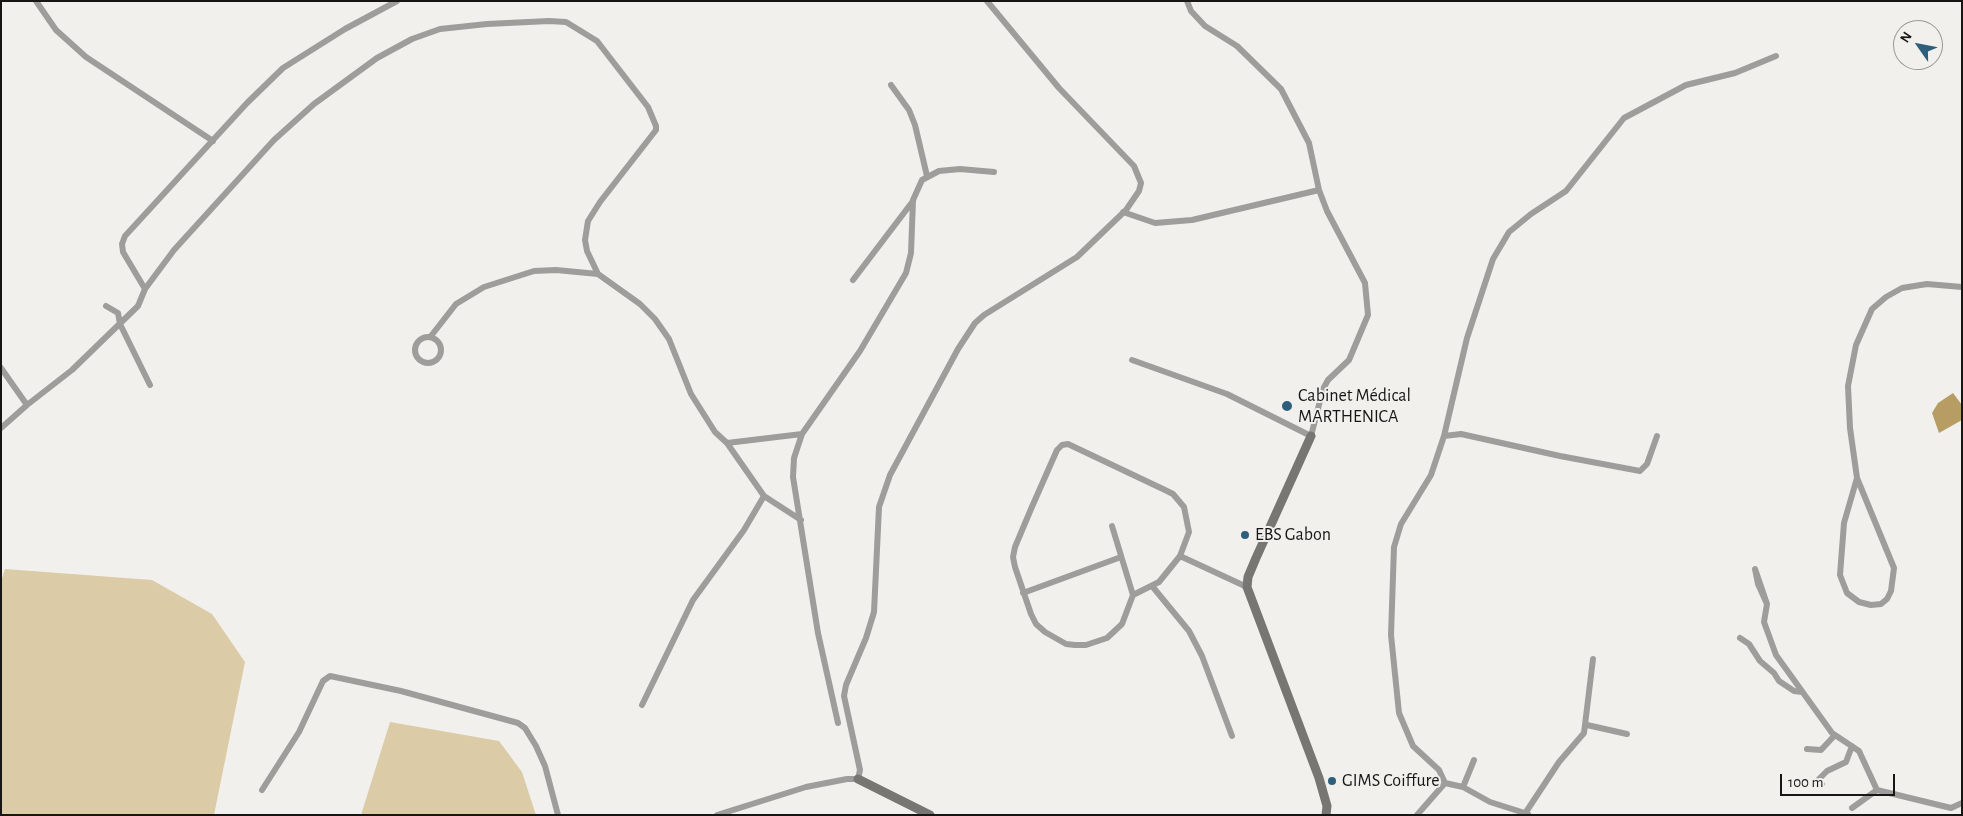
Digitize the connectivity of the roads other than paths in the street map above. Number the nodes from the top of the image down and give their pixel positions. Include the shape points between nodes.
1 (36, 1) edge
2 (397, 1) edge
3 (987, 1) edge
4 (1187, 1) edge
5 (1776, 56) dead end
6 (891, 85) dead end
7 (213, 140) junction
8 (994, 172) dead end
9 (926, 176) junction
10 (1319, 190) junction
11 (914, 200) junction
12 (1123, 212) junction
13 (598, 274) junction
14 (854, 280) dead end
15 (1962, 288) edge
16 (145, 289) junction
17 (106, 306) dead end
18 (120, 324) junction
19 (431, 336) junction
20 (1132, 360) dead end
21 (1, 368) edge
22 (150, 385) dead end
23 (27, 405) junction
24 (1, 428) edge
25 (802, 434) junction
26 (1311, 436) junction
27 (1444, 436) junction
28 (1657, 436) dead end
29 (727, 443) junction
30 (1857, 478) junction
31 (764, 496) junction
32 (801, 520) junction
33 (1112, 526) dead end
34 (1180, 556) junction
35 (1121, 557) junction
36 (1152, 586) junction
37 (1247, 587) junction
38 (1023, 593) junction
39 (1133, 595) junction
40 (1767, 604) dead end
41 (1740, 638) dead end
42 (1592, 659) dead end
43 (1802, 692) junction
44 (642, 705) dead end
45 (838, 724) dead end
46 (1587, 725) junction
47 (1627, 734) dead end
48 (1835, 735) junction
49 (1232, 736) dead end
50 (1852, 746) junction
51 (1807, 749) dead end
52 (1474, 760) dead end
53 (858, 779) junction
54 (1445, 783) junction
55 (1822, 784) dead end
56 (1462, 787) junction
57 (262, 790) dead end
58 (1877, 790) junction
59 (1962, 803) edge
60 (1852, 808) dead end
61 (1951, 811) edge
62 (1527, 813) edge
63 (558, 815) edge
64 (717, 815) edge
65 (930, 815) edge
66 (1326, 815) edge
67 (1417, 815) edge

1 - 7 street via 56,30 86,57
2 - 7 street via 283,68
3 - 12 street via 1059,88 1137,171 1140,191
4 - 10 street via 1191,11 1205,26 1237,46 1282,89 1309,143
5 - 27 street via 1735,74 1686,85 1624,118 1566,192 1509,232 1493,259 1481,291
6 - 9 street via 915,124
7 - 16 street via 122,244 123,252
8 - 9 street via 960,169
9 - 11 street
10 - 12 street via 1192,220 1155,223
10 - 26 street via 1365,283 1368,316 1349,360 1323,389
11 - 14 street
11 - 25 street via 911,253 906,273 860,351
12 - 53 street via 1077,258 975,323 958,348 890,475 879,507 874,612 844,696 860,770
13 - 16 street via 587,251 588,221 656,130 655,118 597,41 566,22 549,21 440,29 412,39 377,58 314,104 274,140 174,250
13 - 19 street via 534,271 484,287 456,304
13 - 29 street via 655,319 669,339 702,414
15 - 30 street via 1927,284 1902,288 1876,304 1868,316 1856,345 1848,386
16 - 18 street via 138,306
17 - 18 street via 118,313
18 - 22 street
18 - 23 street via 72,370
19 - 19 street via 437,339 442,352 438,359 426,363 419,360 415,347 418,340
20 - 26 street via 1234,397
21 - 23 street
23 - 24 street
25 - 29 street
25 - 32 street via 792,469
26 - 37 street via 1256,558
27 - 28 street via 1461,434 1640,471 1647,464
27 - 54 street via 1426,487 1396,534 1391,618 1400,718 1414,746 1439,770
29 - 31 street
30 - 30 street via 1894,568 1887,599 1871,606 1847,593 1840,574 1844,523
31 - 32 street
31 - 44 street via 744,530 693,600
32 - 45 street via 818,633
33 - 35 street
34 - 36 street
34 - 37 street
34 - 38 street via 1189,532 1180,500 1080,448 1065,444 1057,450 1015,546 1013,557
35 - 38 street
35 - 39 street
36 - 39 street
36 - 49 street via 1189,631 1202,656
37 - 66 street via 1319,778 1327,806
38 - 39 street via 1036,624 1056,639 1075,645 1096,642 1115,633
40 - 43 street via 1764,622 1776,655
41 - 43 street via 1749,644 1779,681 1794,691
42 - 46 street
43 - 48 street
46 - 47 street
46 - 62 street via 1580,740 1559,762
48 - 50 street
48 - 51 street via 1821,750
50 - 55 street via 1846,762 1827,771 1818,780
50 - 58 street via 1859,751
52 - 56 street
53 - 64 street via 806,787
53 - 65 street
54 - 56 street
54 - 67 street
56 - 62 street via 1490,802
57 - 63 street via 299,732 323,681 330,676 401,691 518,723 525,728 545,766
58 - 60 street
58 - 61 street
59 - 61 street

